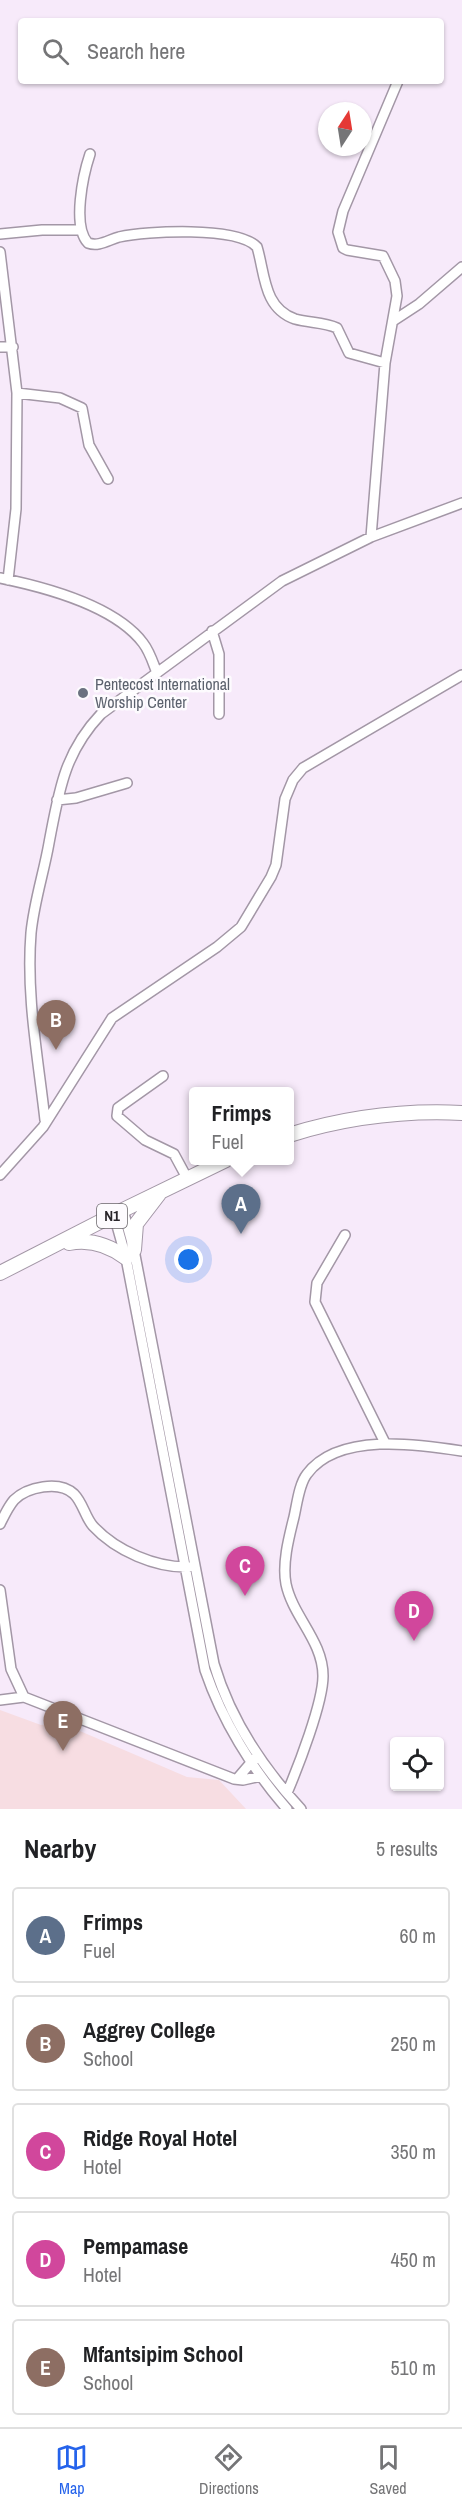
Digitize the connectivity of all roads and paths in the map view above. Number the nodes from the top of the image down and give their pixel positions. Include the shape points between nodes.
1 (397, 84) edge
2 (90, 154) dead end
3 (80, 230) junction
4 (0, 234) edge
5 (0, 252) edge
6 (462, 267) edge
7 (393, 321) junction
8 (0, 347) edge
9 (13, 347) junction
10 (385, 363) junction
11 (17, 393) junction
12 (108, 479) dead end
13 (462, 503) edge
14 (371, 537) junction
15 (4, 579) edge
16 (212, 631) junction
17 (158, 673) junction
18 (462, 675) edge
19 (219, 714) dead end
20 (127, 783) dead end
21 (57, 800) junction
22 (163, 1076) dead end
23 (462, 1113) edge
24 (45, 1120) junction
25 (294, 1134) edge
26 (217, 1165) edge
27 (0, 1175) edge
28 (187, 1178) junction
29 (159, 1193) junction
30 (118, 1212) junction
31 (345, 1235) dead end
32 (61, 1244) junction
33 (130, 1254) junction
34 (0, 1274) edge
35 (385, 1443) junction
36 (462, 1451) edge
37 (0, 1524) edge
38 (189, 1567) junction
39 (0, 1590) edge
40 (0, 1691) edge
41 (24, 1697) junction
42 (11, 1698) junction
43 (0, 1700) edge
44 (254, 1758) junction
45 (261, 1776) junction
46 (237, 1779) junction
47 (287, 1793) junction
48 (287, 1809) edge
49 (301, 1809) edge

1 - 7 street via 343,211 338,232 343,248 378,255 386,261 397,287
2 - 3 street via 82,184
3 - 4 street
3 - 10 street via 92,245 131,236 179,233 217,233 252,242 259,254 266,291 280,310 296,319 337,328 349,353
5 - 9 street
6 - 7 street
7 - 10 street
8 - 9 street
9 - 11 street
10 - 14 street
11 - 12 street via 60,398 82,408 89,445
11 - 15 street via 16,509
13 - 14 street
14 - 16 street via 282,580
15 - 17 street via 76,600 111,617 143,643
16 - 17 street
16 - 19 street via 219,654
17 - 21 street via 101,714 79,739
18 - 24 street via 318,758 298,774 285,799 276,865 248,918 217,947 112,1018
20 - 21 street
21 - 24 street via 33,919 30,958 30,992
22 - 28 street via 118,1108 117,1116 145,1140 174,1154
23 - 25 highway via 372,1115
24 - 27 street
26 - 28 highway, N1
28 - 29 highway, N1
29 - 30 highway, N1
29 - 33 highway via 136,1224
30 - 32 highway, N1
30 - 33 street
31 - 35 street via 318,1282 315,1302
32 - 33 highway via 92,1242
32 - 34 highway, N1
33 - 38 street
35 - 36 street
35 - 47 street via 343,1451 315,1465 305,1477 290,1533 285,1582 317,1647 323,1675 301,1759
37 - 38 street via 13,1501 23,1493 43,1487 65,1489 75,1495 94,1527 121,1549
38 - 44 street via 207,1675 228,1724
39 - 41 street via 11,1669
40 - 42 street
41 - 42 street
41 - 46 street
42 - 43 street
44 - 45 street
44 - 46 street
44 - 47 street
45 - 46 street
45 - 48 street
47 - 49 street

